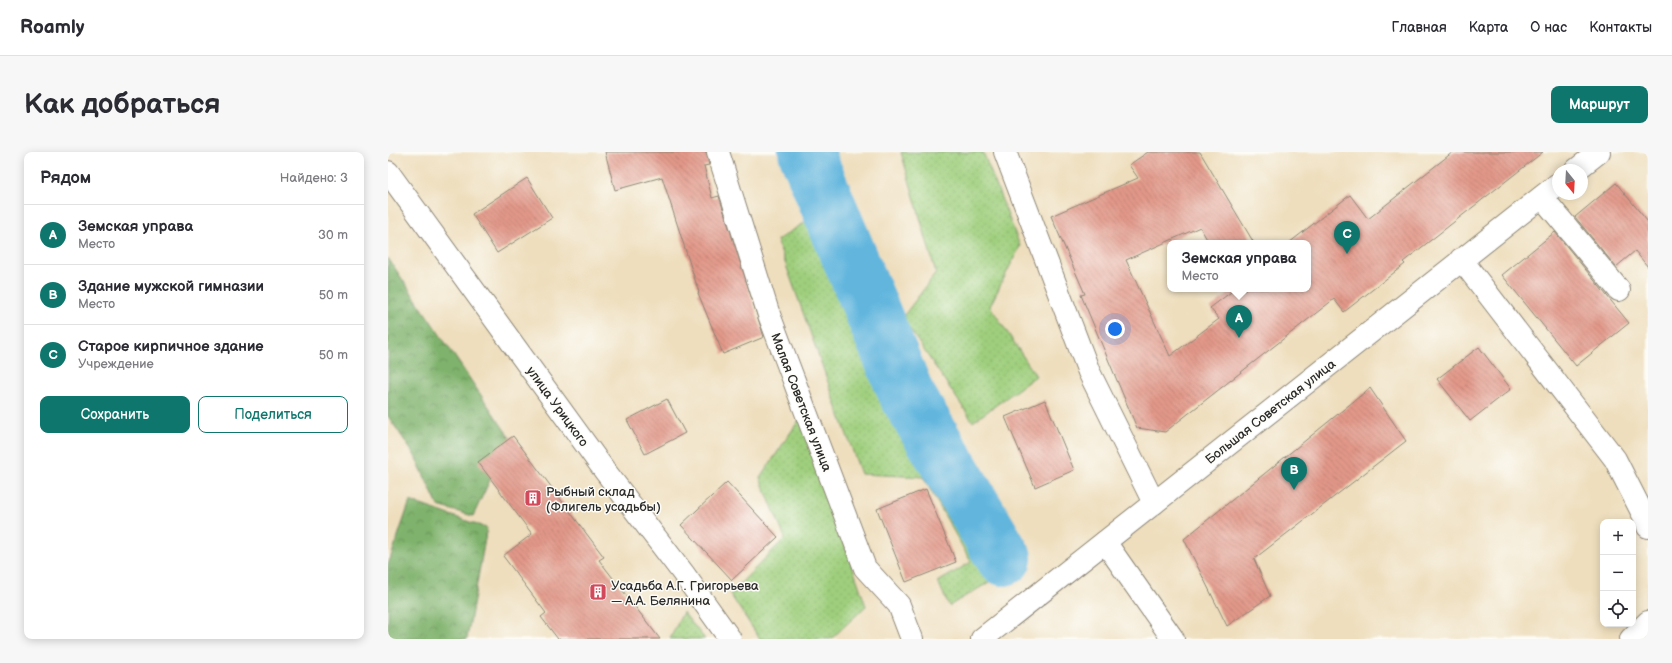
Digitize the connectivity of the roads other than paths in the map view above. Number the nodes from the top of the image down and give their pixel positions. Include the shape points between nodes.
1 (718, 152) edge
2 (1005, 152) edge
3 (1599, 152) edge
4 (1584, 164) edge
5 (388, 172) edge
6 (1550, 190) edge
7 (1461, 259) junction
8 (1619, 290) dead end
9 (1154, 503) junction
10 (1648, 527) edge
11 (1104, 542) junction
12 (1648, 622) edge
13 (730, 639) edge
14 (912, 639) edge
15 (982, 639) edge
16 (1173, 639) edge
17 (1631, 639) edge

1 - 14 main road, Малая Советская улица via 768,312 865,568 899,605
2 - 9 main road via 1090,372
3 - 4 main road
5 - 13 main road, улица Урицкого
6 - 7 main road, Большая Советская улица
6 - 8 main road
7 - 9 main road, Большая Советская улица
7 - 10 main road via 1615,459
9 - 11 main road, Большая Советская улица
11 - 15 main road, Большая Советская улица
11 - 16 main road
12 - 17 main road

